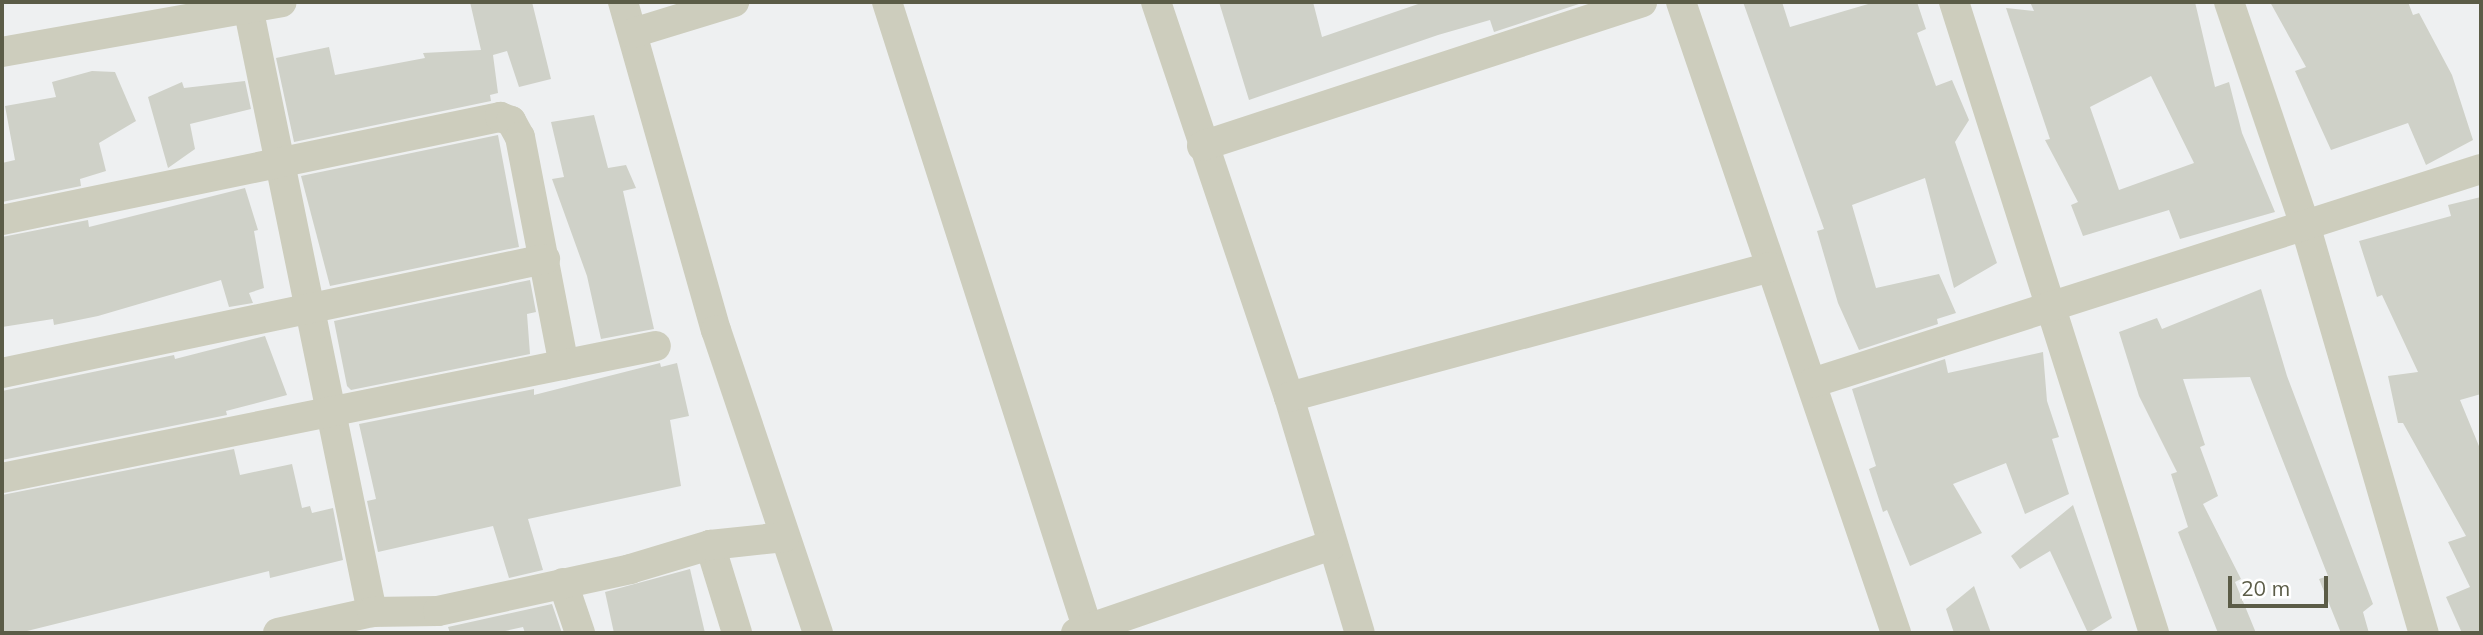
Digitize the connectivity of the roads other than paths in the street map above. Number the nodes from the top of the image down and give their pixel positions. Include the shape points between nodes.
1 (282, 2) edge
2 (623, 2) edge
3 (734, 2) edge
4 (887, 2) edge
5 (1156, 2) edge
6 (1642, 2) edge
7 (1682, 2) edge
8 (1954, 2) edge
9 (2229, 2) edge
10 (248, 6) edge
11 (633, 33) junction
12 (2, 52) edge
13 (1202, 146) junction
14 (281, 163) junction
15 (2481, 169) edge
16 (2, 219) edge
17 (2306, 228) junction
18 (545, 259) junction
19 (1771, 267) junction
20 (2050, 307) junction
21 (312, 309) junction
22 (656, 346) dead end
23 (564, 365) junction
24 (2, 373) edge
25 (1812, 383) junction
26 (1289, 397) junction
27 (334, 412) junction
28 (2, 478) edge
29 (785, 537) junction
30 (710, 545) junction
31 (1331, 545) junction
32 (563, 583) junction
33 (372, 612) junction
34 (441, 622) edge
35 (1084, 632) edge
36 (278, 633) edge
37 (580, 633) edge
38 (737, 633) edge
39 (818, 633) edge
40 (1360, 633) edge
41 (1896, 633) edge
42 (2154, 633) edge
43 (2424, 633) edge

1 - 10 street
2 - 11 street
3 - 11 street
4 - 35 street
5 - 13 street
6 - 13 street
7 - 19 street
8 - 20 street
9 - 17 street
10 - 12 street
10 - 14 street
11 - 29 street via 716,330
13 - 26 street
14 - 16 street
14 - 18 street via 500,117 511,121 520,136
14 - 21 street
15 - 17 street
17 - 20 street
17 - 43 street
18 - 21 street
18 - 23 street
19 - 25 street
19 - 26 street
20 - 25 street
20 - 42 street
21 - 24 street
21 - 27 street
22 - 23 street
23 - 27 street
25 - 41 street
26 - 31 street
27 - 28 street
27 - 33 street
29 - 30 street
29 - 39 street
30 - 32 street
30 - 38 street
31 - 35 street
31 - 40 street
32 - 34 street
32 - 37 street
33 - 34 street
33 - 36 street

